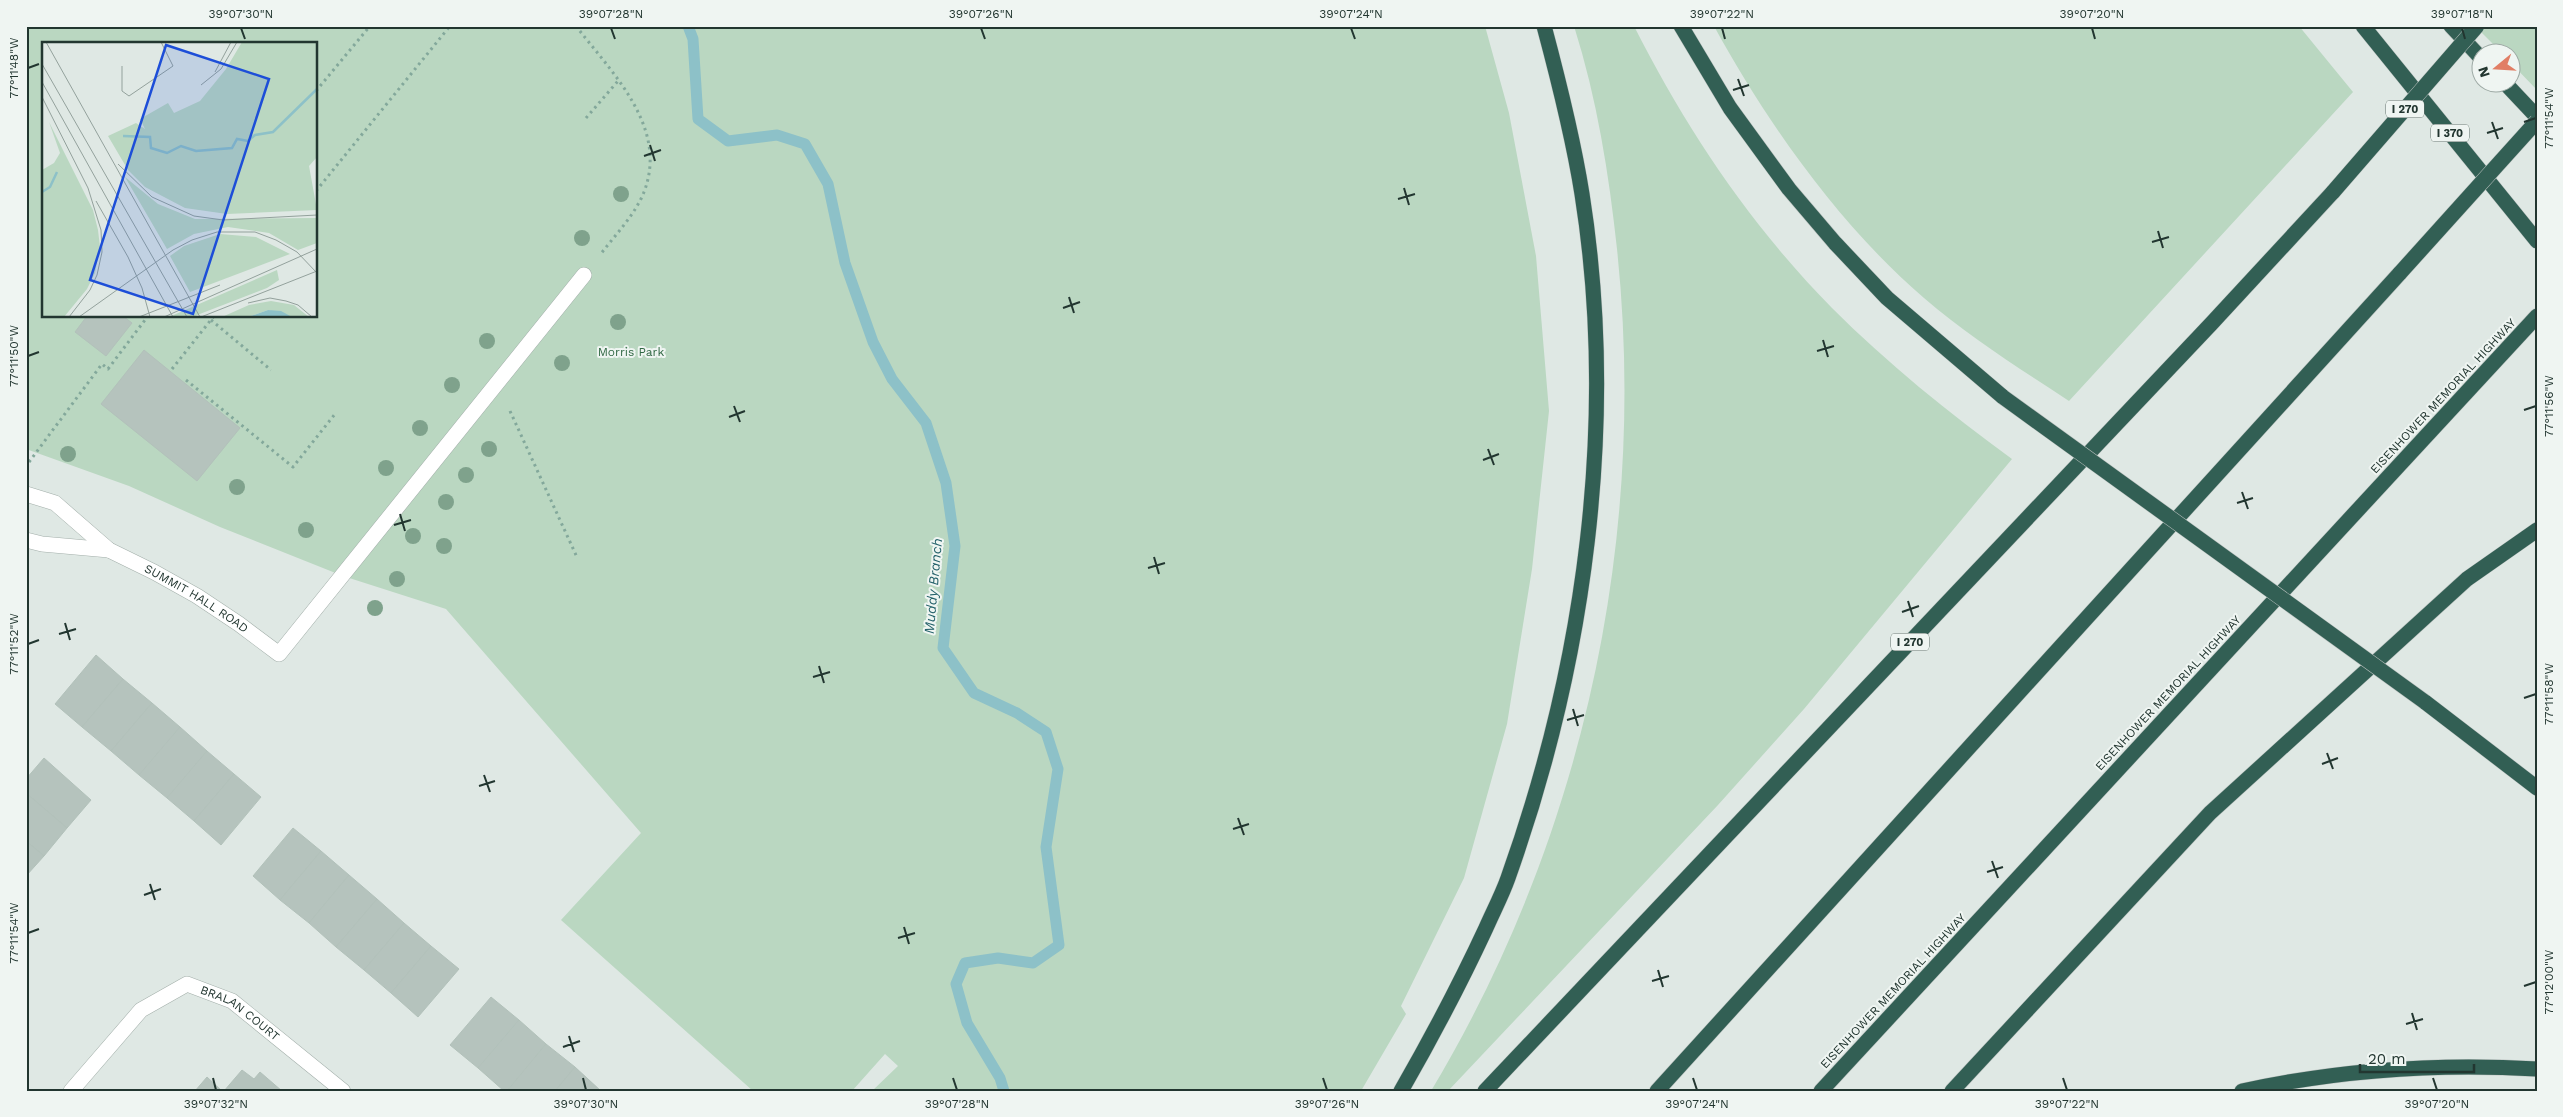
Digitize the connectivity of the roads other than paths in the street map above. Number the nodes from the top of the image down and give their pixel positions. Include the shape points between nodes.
1 (1544, 26) edge
2 (1680, 26) edge
3 (2363, 26) edge
4 (2451, 26) edge
5 (2476, 26) edge
6 (2470, 46) edge
7 (2513, 92) edge
8 (2537, 117) edge
9 (2537, 121) edge
10 (2537, 241) edge
11 (584, 275) road end
12 (2537, 316) edge
13 (26, 494) edge
14 (2537, 530) edge
15 (26, 540) edge
16 (109, 550) junction
17 (2537, 788) edge
18 (2537, 1069) edge
19 (71, 1091) edge
20 (343, 1091) edge
21 (1401, 1091) edge
22 (1485, 1091) edge
23 (1657, 1091) edge
24 (1822, 1091) edge
25 (1952, 1091) edge
26 (2242, 1091) edge

1 - 21 highway via 1563,97 1582,195 1594,300 1593,490 1579,602 1542,773 1508,880 1455,996
2 - 17 highway, bridge via 1730,108 1789,189 1887,298 2003,398 2425,702
3 - 10 highway, I 370
4 - 6 highway
5 - 22 highway, I 270, bridge via 2333,192 2212,324
7 - 8 highway
9 - 23 highway, bridge
11 - 16 street, SUMMIT HALL ROAD via 279,654 197,596
12 - 24 highway, EISENHOWER MEMORIAL HIGHWAY
13 - 16 street, SUMMIT HALL ROAD via 55,503
14 - 25 highway via 2467,579 2210,813
15 - 16 street, SUMMIT HALL ROAD
18 - 26 highway via 2486,1066 2379,1069
19 - 20 street, BRALAN COURT via 141,1010 187,984 232,1001

